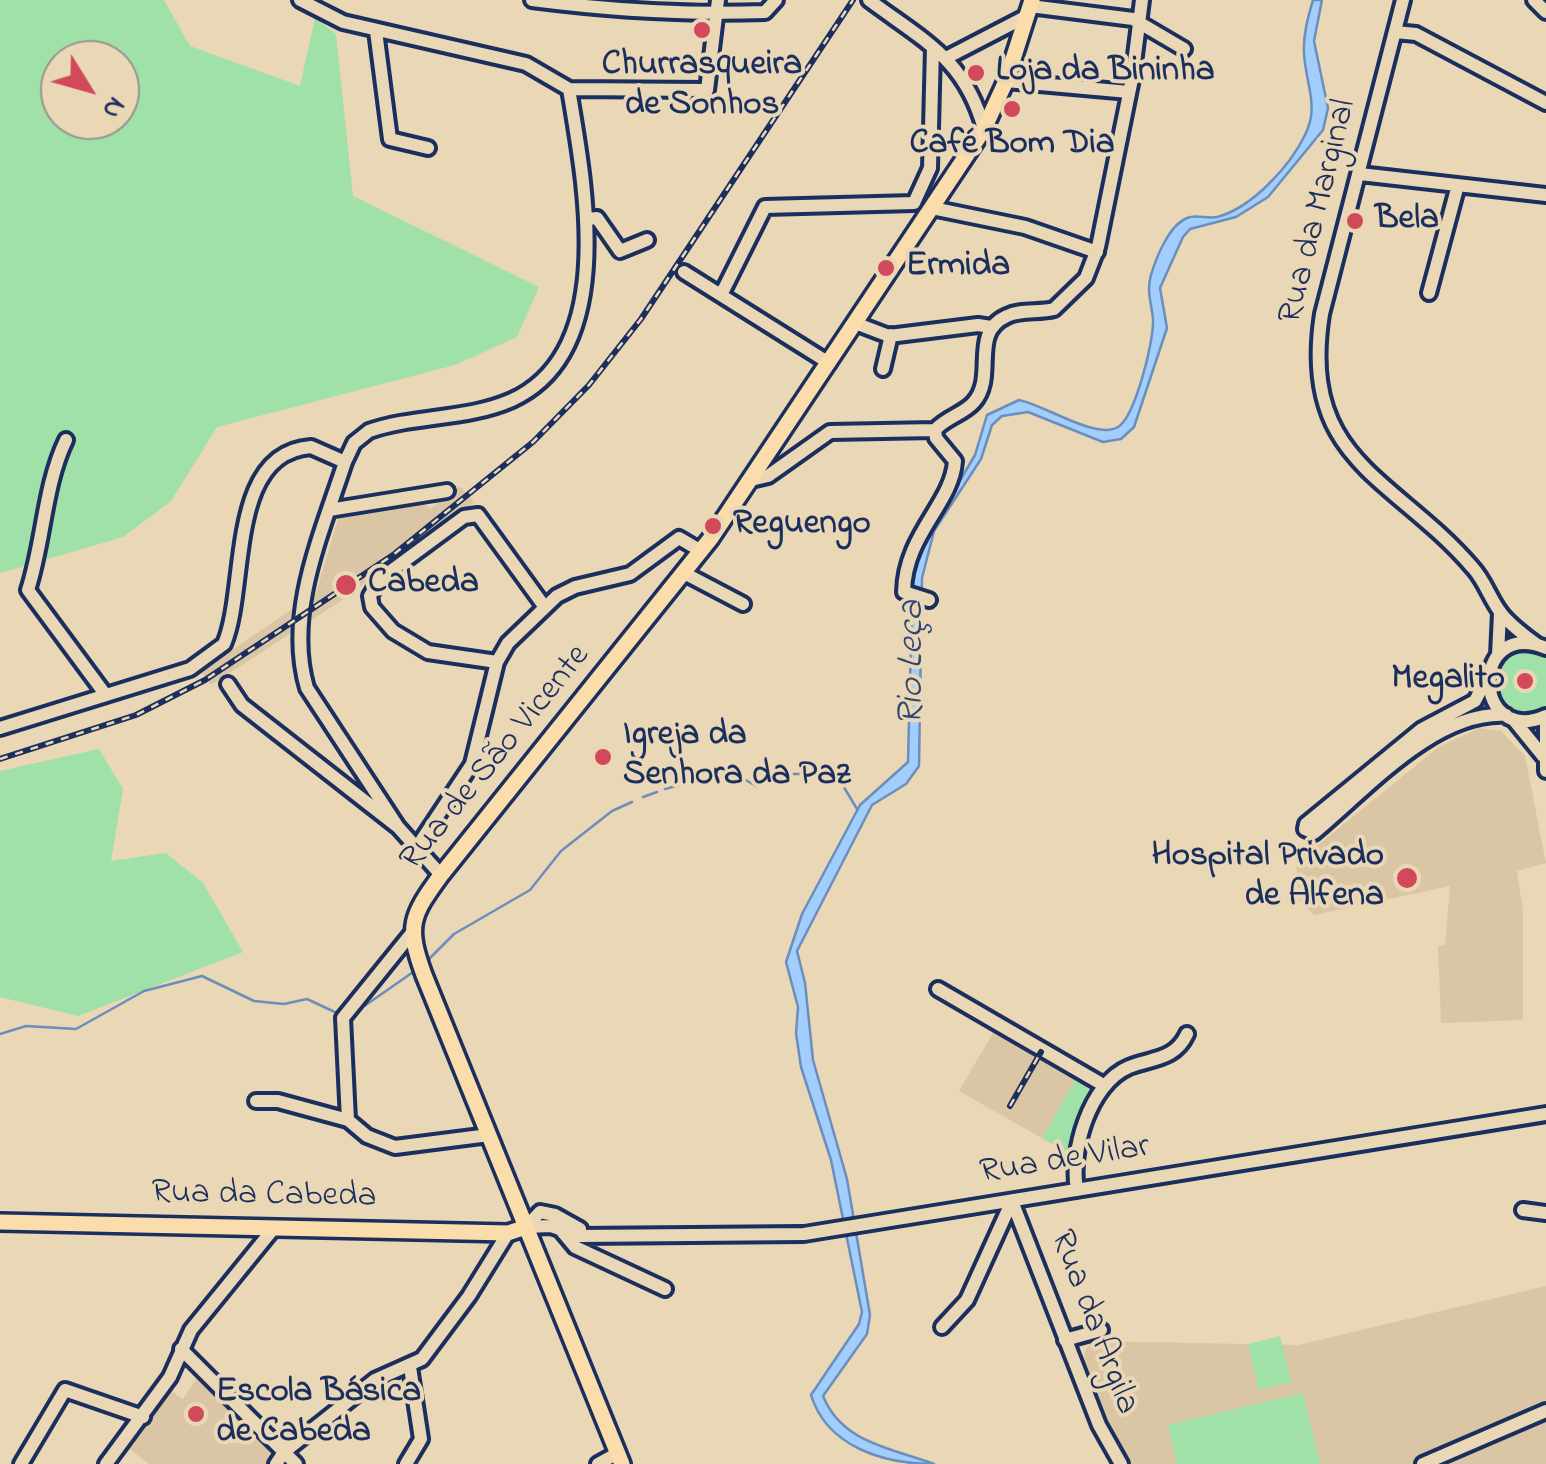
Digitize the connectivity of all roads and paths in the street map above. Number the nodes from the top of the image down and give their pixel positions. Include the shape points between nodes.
1 (300, 0) edge
2 (534, 0) edge
3 (776, 0) edge
4 (868, 0) edge
5 (1142, 0) edge
6 (1403, 0) edge
7 (1534, 0) edge
8 (317, 4) edge
9 (718, 7) edge
10 (1030, 7) edge
11 (1546, 12) edge
12 (1138, 20) junction
13 (376, 31) junction
14 (1395, 32) junction
15 (934, 48) junction
16 (1184, 49) dead end
17 (946, 58) junction
18 (1006, 82) junction
19 (569, 89) junction
20 (1130, 92) junction
21 (1546, 103) edge
22 (984, 129) junction
23 (428, 148) dead end
24 (1360, 174) junction
25 (1458, 186) junction
26 (1546, 196) edge
27 (914, 203) junction
28 (930, 210) junction
29 (588, 219) junction
30 (646, 240) dead end
31 (1096, 252) junction
32 (684, 272) dead end
33 (1429, 293) dead end
34 (721, 296) junction
35 (855, 323) junction
36 (991, 328) junction
37 (891, 336) junction
38 (829, 363) junction
39 (883, 369) dead end
40 (935, 430) junction
41 (66, 440) dead end
42 (345, 462) junction
43 (751, 480) junction
44 (447, 491) dead end
45 (329, 510) junction
46 (701, 551) junction
47 (684, 572) junction
48 (929, 600) dead end
49 (743, 604) dead end
50 (544, 606) junction
51 (1500, 613) junction
52 (1541, 646) edge
53 (1498, 656) junction
54 (497, 662) junction
55 (1488, 676) junction
56 (228, 684) dead end
57 (105, 694) junction
58 (1546, 716) edge
59 (1509, 717) junction
60 (1546, 724) edge
61 (0, 728) edge
62 (1543, 756) junction
63 (1386, 758) junction
64 (1546, 772) edge
65 (1361, 794) junction
66 (398, 826) junction
67 (417, 847) junction
68 (440, 874) junction
69 (411, 934) junction
70 (938, 989) dead end
71 (1187, 1034) dead end
72 (1104, 1086) junction
73 (256, 1100) dead end
74 (1546, 1114) edge
75 (348, 1120) junction
76 (488, 1135) junction
77 (1077, 1190) junction
78 (1012, 1200) junction
79 (1523, 1210) dead end
80 (1546, 1212) edge
81 (0, 1222) edge
82 (274, 1228) junction
83 (526, 1228) junction
84 (560, 1229) junction
85 (508, 1232) junction
86 (591, 1234) junction
87 (665, 1289) dead end
88 (942, 1328) dead end
89 (1101, 1330) dead end
90 (1065, 1340) junction
91 (181, 1349) junction
92 (410, 1367) junction
93 (1546, 1411) edge
94 (143, 1417) junction
95 (280, 1458) edge
96 (620, 1459) edge
97 (20, 1464) edge
98 (106, 1464) edge
99 (296, 1464) edge
100 (406, 1464) edge
101 (598, 1464) edge
102 (1122, 1464) edge
103 (1423, 1464) edge

1 - 8 street
2 - 9 street via 602,11
3 - 9 street via 764,12
4 - 15 street
5 - 12 street
6 - 14 street, Rua da Marginal
7 - 11 street
8 - 13 street
9 - 19 street via 707,90
10 - 12 street
10 - 17 street
10 - 18 main road, Rua de São Vicente
12 - 16 street
12 - 20 street
13 - 19 street via 502,57
13 - 23 street via 390,139
14 - 21 street via 1416,34
14 - 24 street, Rua da Marginal
15 - 17 street
15 - 27 street via 930,168
17 - 22 street via 968,82
18 - 20 street
18 - 22 main road, Rua de São Vicente
19 - 29 street
20 - 31 street
22 - 28 main road, Rua de São Vicente
24 - 25 street
24 - 51 street, Rua da Marginal via 1317,348 1324,404 1361,466 1472,566
25 - 26 street
25 - 33 street
27 - 28 street
27 - 34 street via 766,207
28 - 31 street via 1025,227
28 - 35 main road, Rua de São Vicente
29 - 30 street via 596,218 620,251
29 - 42 street via 580,301 547,376 484,410 369,431
31 - 36 street via 1086,278 1064,303 1016,312
32 - 34 street
34 - 38 street
35 - 37 street
35 - 38 main road, Rua de São Vicente
36 - 37 street
36 - 40 street via 974,402
37 - 39 street
38 - 43 main road, Rua de São Vicente
40 - 43 street via 830,432 768,476
40 - 48 street via 955,461 954,474 918,535 904,592
41 - 57 street via 28,590
42 - 45 street
42 - 57 street via 321,449 299,448 263,474 241,538 228,636 190,669
43 - 46 main road, Rua de São Vicente
44 - 45 street
45 - 66 street via 305,592 301,667 307,688
46 - 47 main road, Rua de São Vicente
46 - 50 street via 679,538 630,574 575,586
47 - 49 street
47 - 68 main road, Rua de São Vicente
50 - 54 street
50 - 54 street via 478,515 464,517 380,579 370,596 372,608 393,631 428,652
51 - 52 street, Rua da Marginal
51 - 53 street
52 - 53 street via 1515,644
53 - 55 street
54 - 67 street via 479,747
55 - 59 street via 1491,698
55 - 63 street via 1475,700 1430,723
56 - 66 street via 242,705
57 - 61 street
58 - 59 street
59 - 62 street
59 - 65 street via 1468,717 1442,730
60 - 62 street
62 - 64 street
63 - 65 street via 1360,784
63 - 65 street via 1306,824 1306,831 1314,832
66 - 67 street
67 - 68 street
68 - 69 main road, Rua de São Vicente via 418,906
69 - 75 street via 343,1018
69 - 76 main road
70 - 72 street
71 - 72 street via 1175,1051 1126,1068
72 - 77 street via 1074,1150
73 - 75 street
74 - 77 street, Rua de Vilar
75 - 76 street via 395,1147
76 - 83 main road
77 - 78 street, Rua de Vilar
78 - 86 street, Rua de Vilar via 760,1236
78 - 88 street via 967,1300
78 - 90 street, Rua da Argila
79 - 80 street
81 - 82 main road, Rua da Cabeda
82 - 85 main road, Rua da Cabeda
82 - 91 street
83 - 84 street, Rua de Vilar
83 - 85 main road, Rua da Cabeda
83 - 86 street, Rua de Vilar via 532,1216 546,1213
83 - 96 main road
84 - 86 street, Rua de Vilar
84 - 87 street via 575,1247
85 - 92 street via 450,1323
89 - 90 street
90 - 102 street, Rua da Argila via 1108,1446
91 - 94 street
91 - 95 street
92 - 95 street via 375,1380
92 - 100 street via 421,1439
93 - 103 street
94 - 97 street via 66,1390
94 - 98 street
95 - 99 street
96 - 101 street

